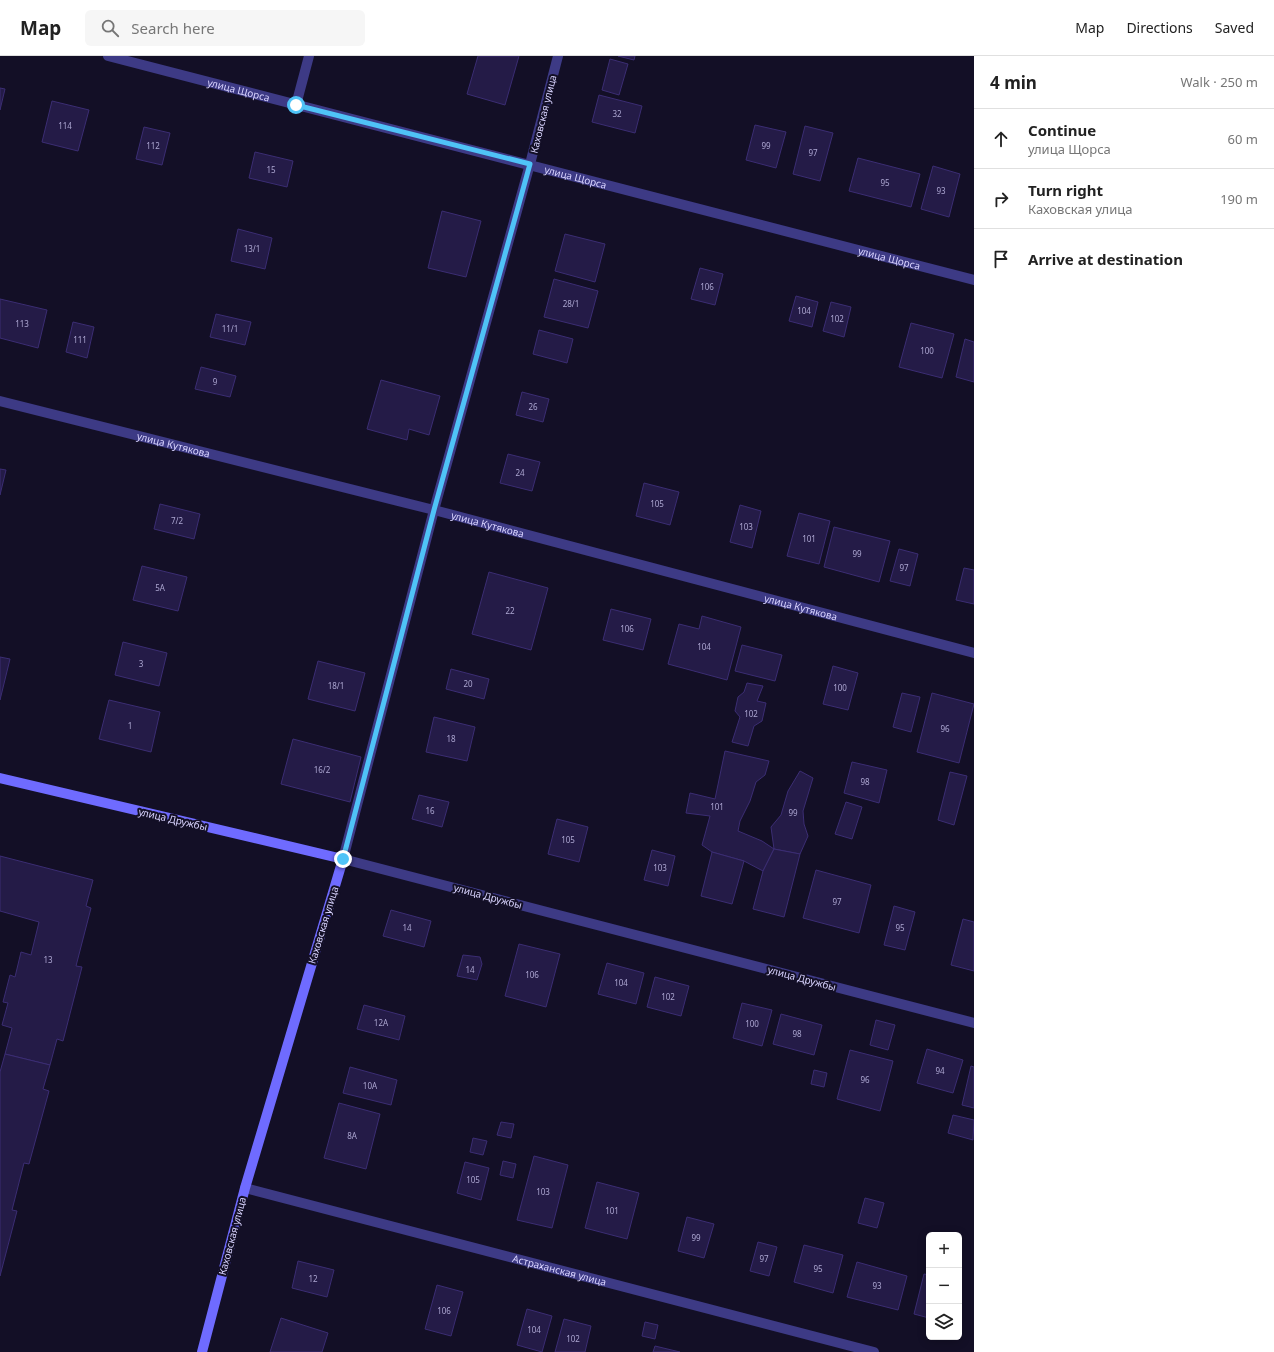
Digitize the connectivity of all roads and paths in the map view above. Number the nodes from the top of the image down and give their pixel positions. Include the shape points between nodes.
1 (108, 56) edge
2 (309, 56) edge
3 (558, 56) edge
4 (296, 105) junction
5 (530, 164) junction
6 (974, 280) edge
7 (0, 401) edge
8 (434, 510) junction
9 (974, 653) edge
10 (0, 778) edge
11 (343, 859) junction
12 (974, 1023) edge
13 (245, 1188) junction
14 (202, 1352) edge
15 (874, 1352) edge

1 - 4 street, улица Щорса
2 - 4 street
3 - 5 street, Каховская улица
4 - 5 street, улица Щорса
5 - 6 street, улица Щорса
5 - 8 street, Каховская улица
7 - 8 street, улица Кутякова
8 - 9 street, улица Кутякова
8 - 11 street, Каховская улица
10 - 11 street, улица Дружбы
11 - 12 street, улица Дружбы
11 - 13 street, Каховская улица
13 - 14 street, Каховская улица
13 - 15 street, Астраханская улица

